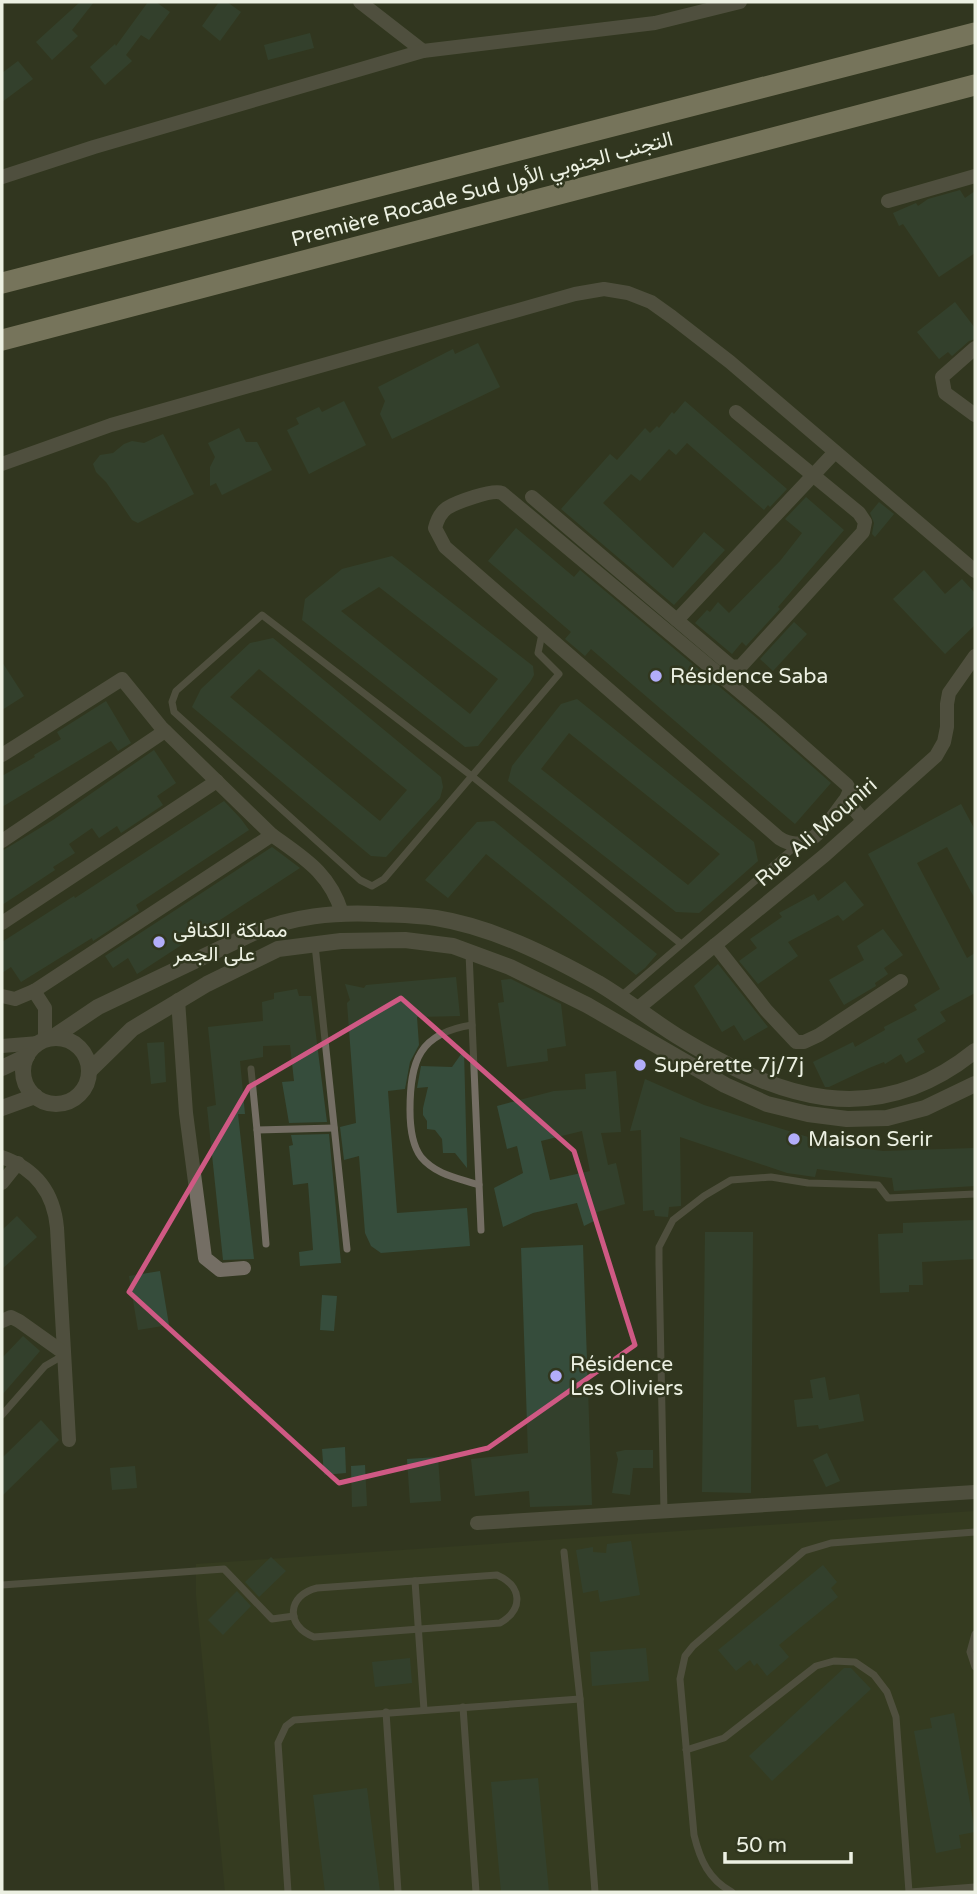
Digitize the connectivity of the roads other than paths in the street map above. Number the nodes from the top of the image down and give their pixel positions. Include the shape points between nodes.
1 (360, 2) edge
2 (740, 2) edge
3 (975, 33) edge
4 (423, 51) junction
5 (975, 85) edge
6 (975, 176) edge
7 (2, 177) edge
8 (888, 201) dead end
9 (2, 283) edge
10 (60, 326) junction
11 (2, 340) edge
12 (975, 348) edge
13 (2, 351) edge
14 (736, 412) dead end
15 (975, 415) edge
16 (835, 452) junction
17 (2, 464) edge
18 (812, 476) junction
19 (532, 498) dead end
20 (975, 571) edge
21 (677, 620) junction
22 (543, 632) junction
23 (975, 656) edge
24 (165, 731) junction
25 (2, 754) edge
26 (473, 777) junction
27 (217, 781) junction
28 (846, 799) junction
29 (863, 820) junction
30 (272, 835) junction
31 (2, 841) edge
32 (797, 845) junction
33 (342, 913) junction
34 (2, 923) edge
35 (680, 943) junction
36 (315, 944) junction
37 (715, 945) junction
38 (469, 952) junction
39 (901, 981) dead end
40 (34, 991) junction
41 (2, 996) edge
42 (620, 998) junction
43 (178, 1000) junction
44 (637, 1009) junction
45 (472, 1025) junction
46 (46, 1040) junction
47 (2, 1046) edge
48 (975, 1051) edge
49 (27, 1056) junction
50 (2, 1068) edge
51 (251, 1069) dead end
52 (89, 1071) junction
53 (975, 1084) edge
54 (35, 1096) junction
55 (2, 1108) edge
56 (334, 1128) junction
57 (257, 1130) junction
58 (2, 1157) edge
59 (18, 1163) junction
60 (2, 1183) edge
61 (479, 1185) junction
62 (975, 1194) edge
63 (481, 1230) dead end
64 (266, 1244) dead end
65 (347, 1249) dead end
66 (244, 1268) dead end
67 (2, 1321) edge
68 (64, 1354) junction
69 (2, 1415) edge
70 (69, 1440) dead end
71 (975, 1492) edge
72 (664, 1512) junction
73 (477, 1523) dead end
74 (975, 1532) edge
75 (564, 1552) dead end
76 (415, 1581) junction
77 (2, 1586) edge
78 (294, 1616) junction
79 (419, 1629) junction
80 (975, 1634) edge
81 (975, 1667) edge
82 (580, 1699) junction
83 (463, 1707) junction
84 (424, 1710) junction
85 (386, 1712) junction
86 (687, 1750) junction
87 (975, 1887) edge
88 (288, 1892) edge
89 (398, 1892) edge
90 (476, 1892) edge
91 (595, 1892) edge
92 (732, 1892) edge
93 (909, 1892) edge

1 - 4 street
2 - 4 street via 655,23
3 - 9 highway, Première Rocade Sud التجنب الجنوبي الأول
4 - 7 street
5 - 10 highway, Première Rocade Sud التجنب الجنوبي الأول
6 - 8 street
10 - 11 highway, Première Rocade Sud التجنب الجنوبي الأول
10 - 13 highway
12 - 15 street via 942,377 945,393
14 - 18 street
16 - 17 street via 651,302 604,289 575,293 111,425
16 - 18 street
16 - 20 street
18 - 21 street
18 - 21 street via 859,513 864,527 745,663 732,667
19 - 21 street
22 - 26 lane via 538,653 559,674
22 - 28 street via 445,547 435,528 447,508 492,491 502,493 837,776 850,790
22 - 32 street via 779,838
23 - 29 street, Rue Ali Mouniri via 949,693 944,743 936,756
24 - 25 street via 122,679
24 - 27 street
24 - 31 street
26 - 26 lane via 262,615 176,691 172,702 174,712 372,886 384,879
26 - 35 lane
27 - 30 street
27 - 34 street
28 - 29 street
28 - 32 street via 816,837
29 - 37 street, Rue Ali Mouniri
30 - 33 street via 317,868
30 - 40 street
32 - 35 lane
33 - 42 street via 437,918 485,931 555,960
33 - 46 street via 277,923 253,933 98,1007
35 - 42 lane
36 - 38 street via 405,940
36 - 43 street via 278,950 248,962
36 - 56 lane
37 - 39 street via 796,1042 819,1035
37 - 44 street, Rue Ali Mouniri
38 - 45 lane
38 - 53 street via 587,1005 725,1085 766,1104 808,1115 887,1118 925,1108
40 - 41 street via 15,999
40 - 46 street via 45,1008
42 - 44 street
43 - 52 street via 132,1029
43 - 66 street via 186,1113 205,1258 220,1270
44 - 48 street via 739,1070 780,1089 814,1096 859,1100 895,1094 951,1070
45 - 61 lane
45 - 61 lane via 433,1038 417,1056 410,1085 410,1125 419,1155 435,1171
46 - 47 street
46 - 49 street
46 - 52 street via 75,1044
49 - 50 street
49 - 54 street via 25,1082
51 - 57 lane
52 - 54 street via 84,1088 70,1101 52,1104
54 - 55 street
56 - 57 lane
56 - 65 lane
57 - 64 lane
58 - 59 street
59 - 60 street
59 - 68 street via 36,1177 54,1206
61 - 63 lane
62 - 72 lane via 888,1198 878,1185 771,1177 731,1180 673,1220 659,1247
67 - 68 street via 11,1317 19,1321
68 - 69 lane via 45,1366
68 - 70 street
71 - 72 street
72 - 73 street
74 - 86 lane via 831,1543 804,1550 792,1559 685,1656 680,1679
75 - 82 lane
76 - 78 lane via 307,1591 294,1606
76 - 79 lane
76 - 79 lane via 496,1575 514,1587 517,1598 509,1618 500,1623
77 - 78 lane via 224,1569 272,1619
78 - 79 lane via 297,1626 314,1637
79 - 84 lane
80 - 81 lane via 970,1652
82 - 83 lane
82 - 91 lane
83 - 84 lane
83 - 90 lane
84 - 85 lane
85 - 88 lane via 294,1720 281,1734
85 - 89 lane
86 - 92 lane via 699,1855 709,1873
86 - 93 lane via 735,1732 816,1666 855,1662 874,1675 887,1692 896,1717
87 - 93 lane

